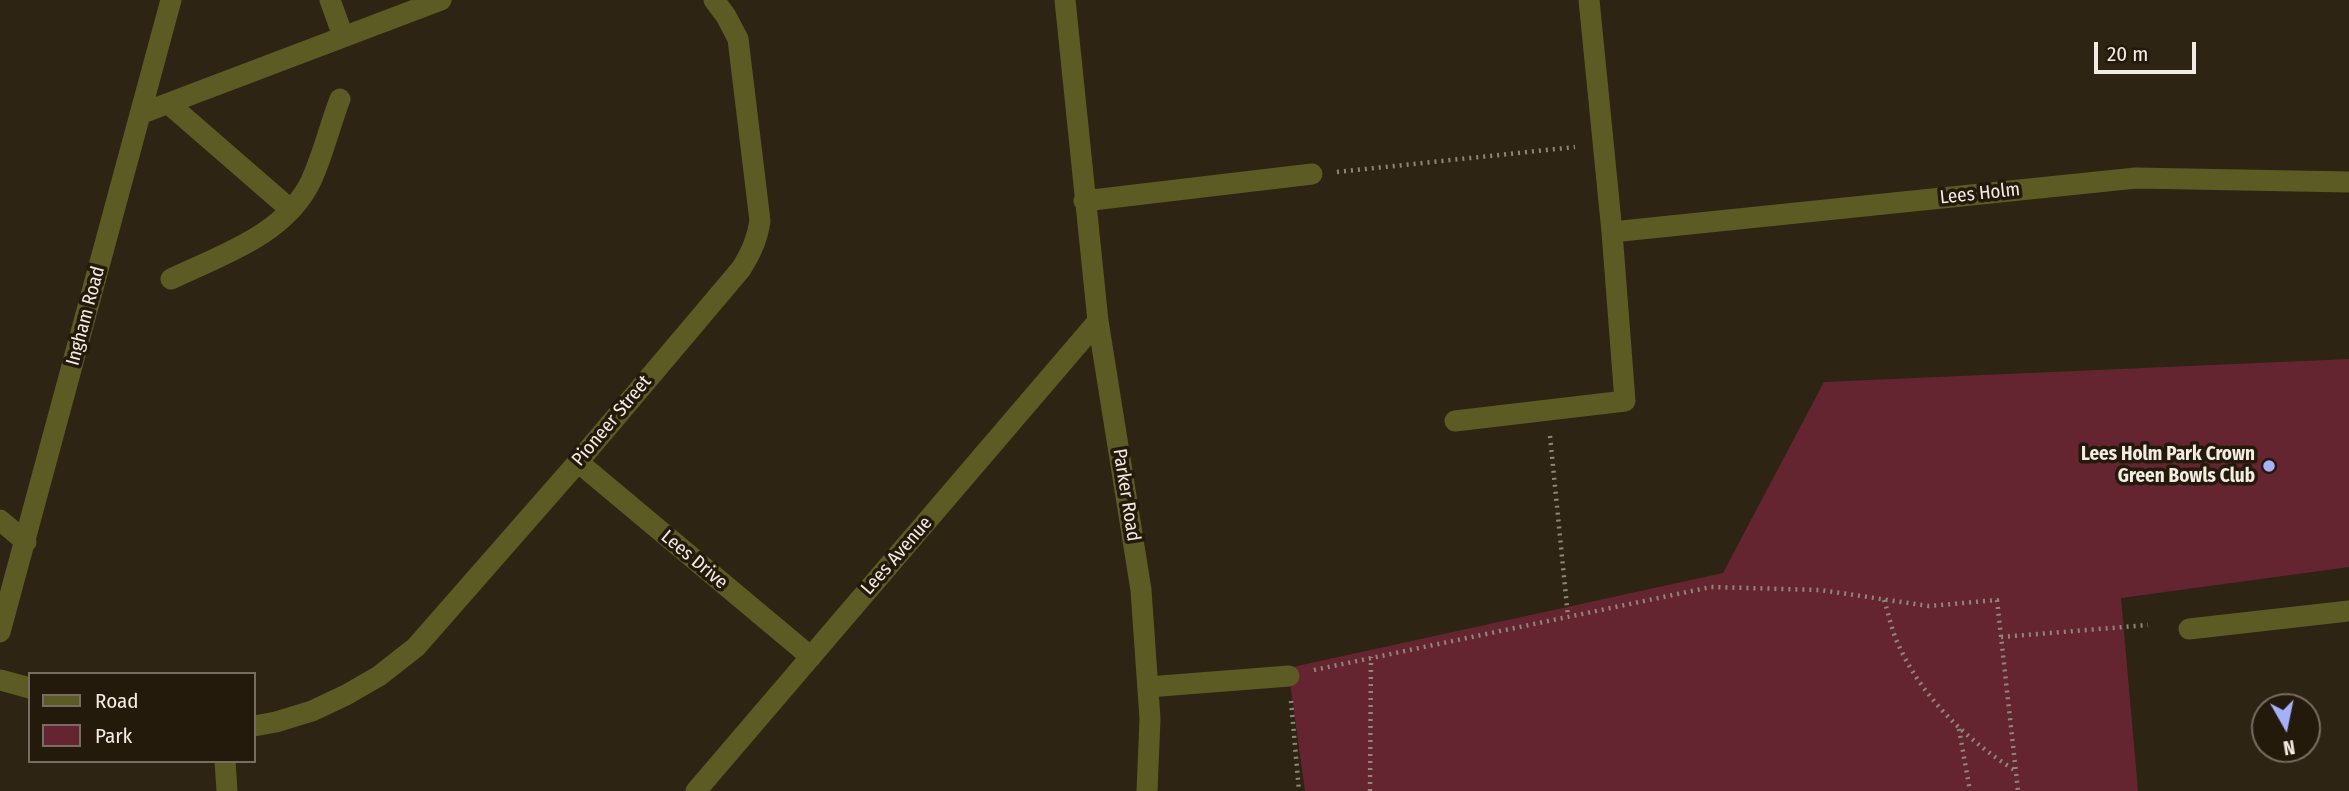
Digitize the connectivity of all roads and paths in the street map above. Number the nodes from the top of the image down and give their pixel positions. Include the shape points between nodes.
1 (172, 0) edge
2 (330, 0) edge
3 (441, 0) edge
4 (714, 0) edge
5 (1065, 0) edge
6 (1589, 0) edge
7 (343, 36) junction
8 (340, 99) dead end
9 (169, 104) junction
10 (140, 114) junction
11 (1602, 144) junction
12 (1312, 174) joint
13 (2349, 182) edge
14 (1084, 201) junction
15 (291, 210) junction
16 (1612, 232) junction
17 (171, 279) dead end
18 (1098, 321) junction
19 (1548, 410) junction
20 (1455, 421) dead end
21 (578, 461) junction
22 (0, 520) edge
23 (26, 542) junction
24 (1884, 600) junction
25 (2349, 611) edge
26 (1568, 617) junction
27 (2148, 625) dead end
28 (2189, 629) dead end
29 (0, 632) edge
30 (2001, 637) junction
31 (811, 657) junction
32 (1371, 657) junction
33 (1289, 676) junction
34 (0, 680) edge
35 (28, 687) edge
36 (1147, 687) junction
37 (256, 726) edge
38 (1959, 728) junction
39 (225, 763) edge
40 (2016, 771) junction
41 (227, 791) edge
42 (696, 791) edge
43 (1147, 791) edge
44 (1299, 791) edge
45 (1370, 791) edge
46 (1970, 791) edge
47 (2018, 791) edge

1 - 10 street, Ingham Road
2 - 7 street
3 - 7 street
4 - 21 street, Pioneer Street via 738,39 760,221 757,238 741,269
5 - 14 street, Parker Road
6 - 11 street
7 - 9 street
8 - 15 street via 310,182
9 - 10 street
9 - 15 street
10 - 23 street, Ingham Road
11 - 12 path
11 - 16 street
12 - 14 street
13 - 16 street, Lees Holm via 2136,178
14 - 18 street, Parker Road
15 - 17 street via 261,235
16 - 19 street via 1625,401
18 - 31 street, Lees Avenue
18 - 36 street, Parker Road via 1141,590
19 - 20 street
19 - 26 path
21 - 31 street, Lees Drive
21 - 37 street, Pioneer Street via 416,647 346,695
22 - 23 street
23 - 29 street, Ingham Road
24 - 26 path via 1820,590 1711,587
24 - 30 path via 1929,606 1997,600
24 - 38 path via 1899,646 1922,686
25 - 28 street
26 - 32 path
27 - 30 path
30 - 40 path
31 - 42 street, Lees Avenue
32 - 33 path
32 - 45 path
33 - 36 street
33 - 44 path
34 - 35 street
36 - 43 street, Parker Road
38 - 40 path
38 - 46 path
39 - 41 street
40 - 47 path

